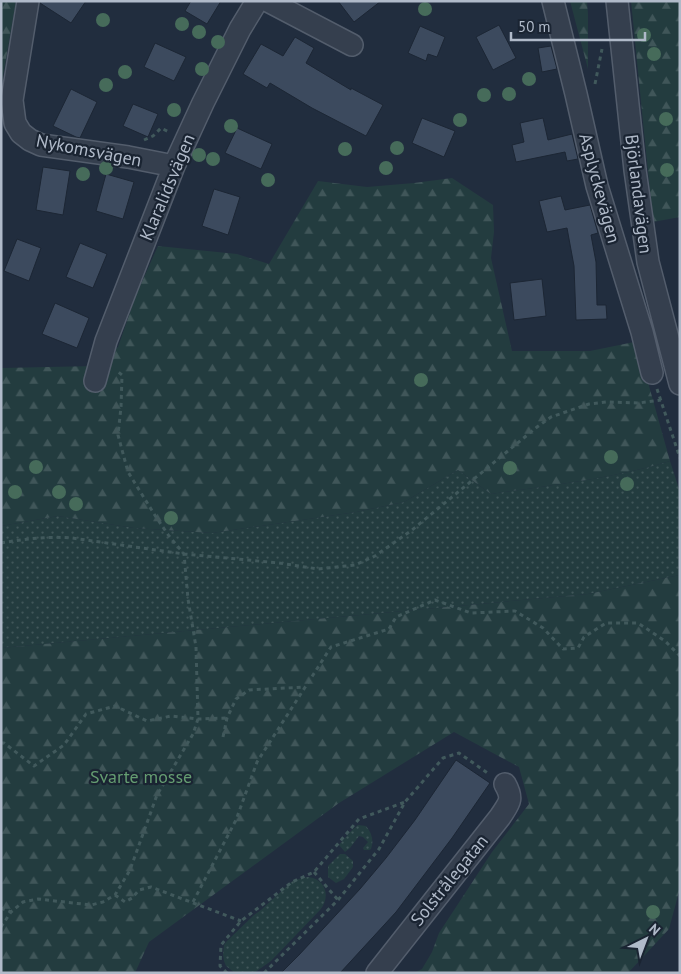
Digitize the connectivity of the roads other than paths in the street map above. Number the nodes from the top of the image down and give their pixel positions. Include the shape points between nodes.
1 (28, 1) edge
2 (257, 1) edge
3 (268, 1) edge
4 (553, 1) edge
5 (617, 1) edge
6 (352, 45) dead end
7 (174, 166) junction
8 (652, 374) dead end
9 (95, 381) dead end
10 (680, 384) edge
11 (505, 784) road end
12 (377, 973) edge

1 - 7 street, Nykomsvägen via 12,100 15,123 21,133 42,145
2 - 7 street, Klaralidsvägen via 240,29
3 - 6 street
4 - 8 street, Asplyckevägen via 597,186
5 - 10 street, Björlandavägen via 648,262
7 - 9 street, Klaralidsvägen via 106,341
11 - 12 street, Solstrålegatan via 510,794 509,802 500,817

